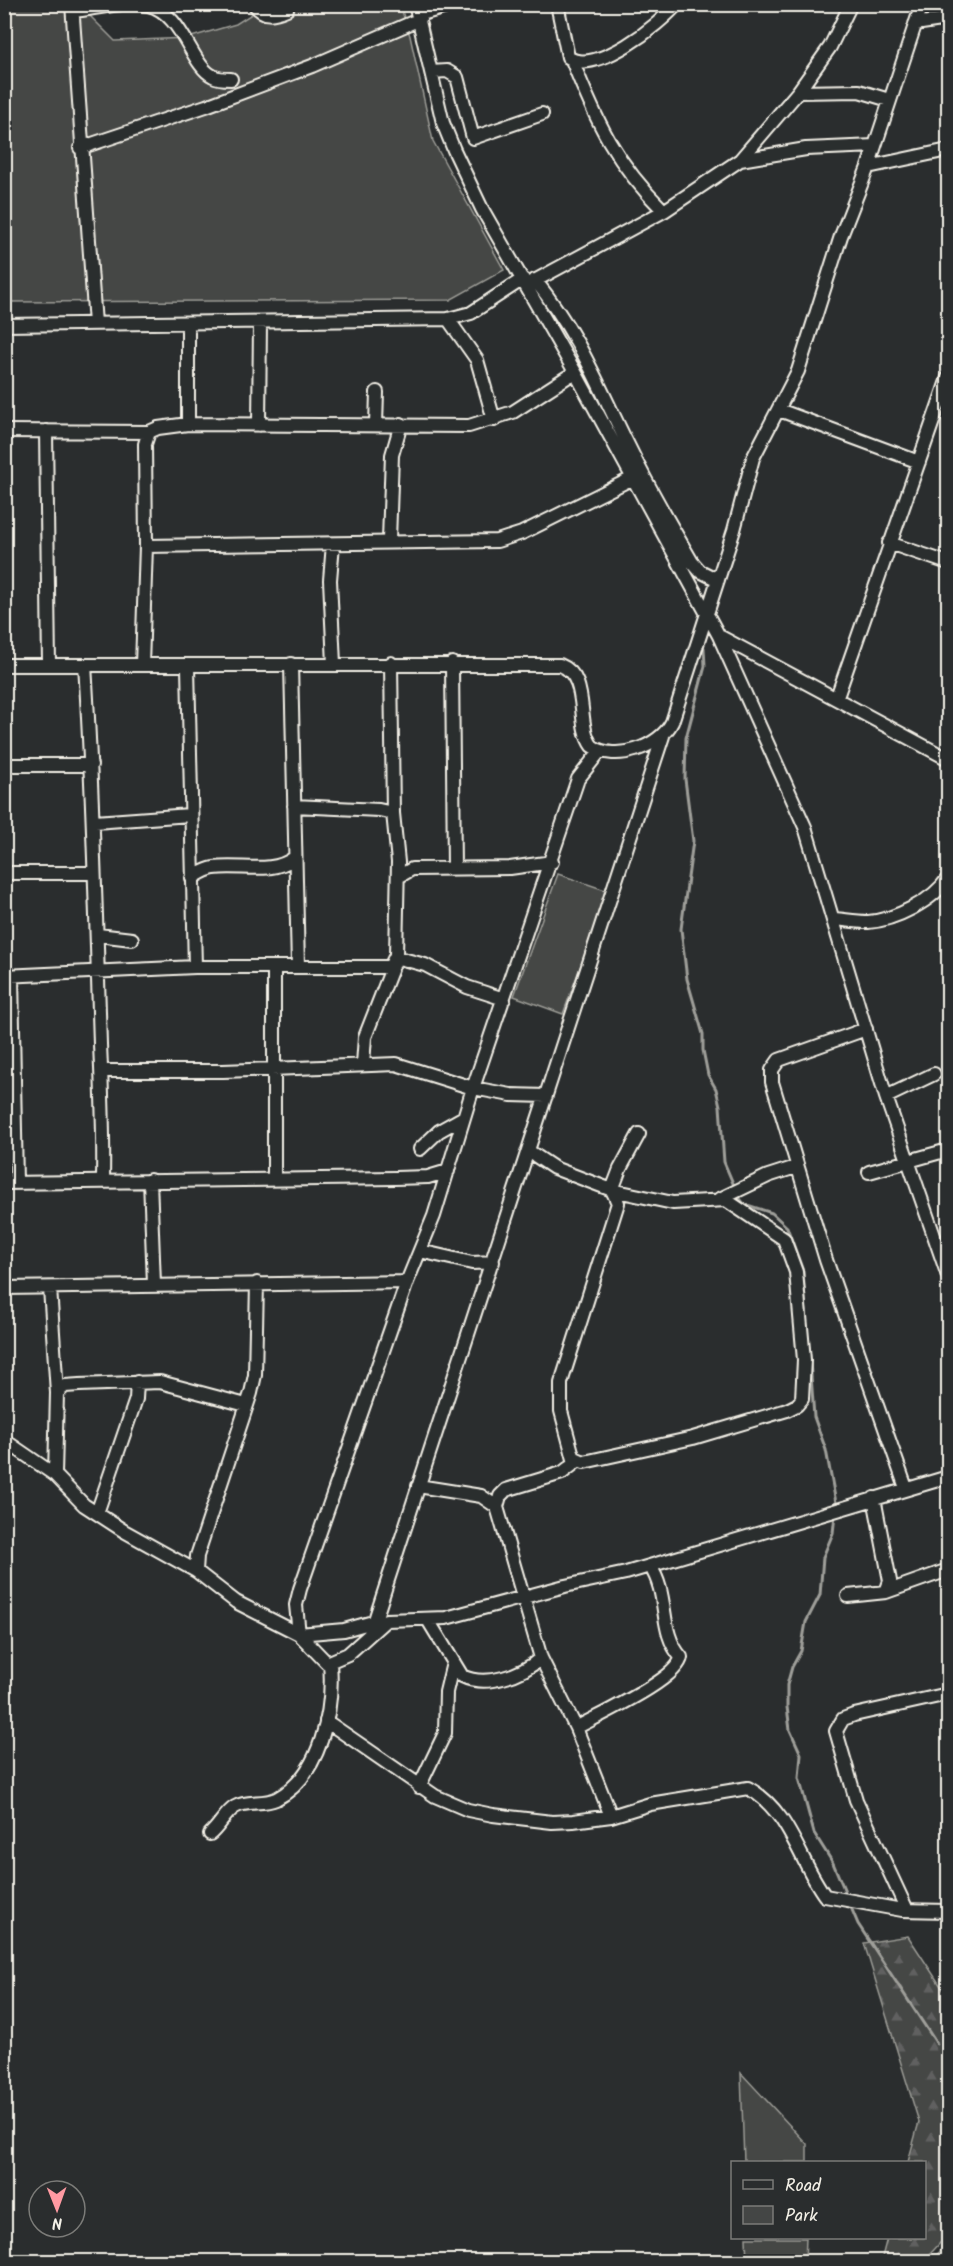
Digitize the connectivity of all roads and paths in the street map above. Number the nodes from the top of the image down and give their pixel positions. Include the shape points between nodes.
1 (254, 4) edge
2 (458, 4) edge
3 (556, 4) edge
4 (677, 4) edge
5 (851, 4) edge
6 (922, 4) edge
7 (72, 8) edge
8 (287, 9) dead end
9 (418, 13) edge
10 (948, 19) edge
11 (915, 24) junction
12 (572, 60) junction
13 (431, 72) junction
14 (231, 79) dead end
15 (798, 92) junction
16 (889, 100) junction
17 (542, 114) dead end
18 (875, 146) junction
19 (80, 148) junction
20 (948, 150) edge
21 (740, 160) junction
22 (868, 167) junction
23 (664, 211) junction
24 (529, 281) junction
25 (471, 312) junction
26 (448, 319) junction
27 (260, 323) junction
28 (94, 324) junction
29 (188, 324) junction
30 (4, 325) edge
31 (459, 332) junction
32 (576, 372) junction
33 (948, 378) edge
34 (377, 392) dead end
35 (778, 410) junction
36 (494, 420) junction
37 (188, 424) junction
38 (401, 424) junction
39 (259, 425) junction
40 (376, 425) junction
41 (4, 431) edge
42 (46, 431) junction
43 (149, 432) junction
44 (919, 462) junction
45 (633, 478) junction
46 (389, 540) junction
47 (889, 543) junction
48 (333, 544) junction
49 (146, 546) junction
50 (948, 563) edge
51 (718, 580) junction
52 (706, 615) junction
53 (719, 636) junction
54 (391, 663) junction
55 (452, 663) junction
56 (291, 664) junction
57 (334, 664) junction
58 (4, 665) edge
59 (49, 665) junction
60 (85, 665) junction
61 (142, 665) junction
62 (188, 667) junction
63 (837, 697) junction
64 (663, 736) junction
65 (600, 751) junction
66 (948, 759) edge
67 (4, 765) edge
68 (91, 765) junction
69 (294, 806) junction
70 (393, 813) junction
71 (190, 815) junction
72 (95, 822) junction
73 (294, 858) junction
74 (398, 862) junction
75 (552, 862) junction
76 (454, 868) junction
77 (412, 869) junction
78 (4, 873) edge
79 (94, 873) junction
80 (398, 877) junction
81 (192, 878) junction
82 (946, 888) edge
83 (835, 919) junction
84 (98, 935) junction
85 (132, 939) dead end
86 (395, 960) junction
87 (195, 967) junction
88 (298, 967) junction
89 (274, 969) junction
90 (100, 970) junction
91 (8, 976) edge
92 (504, 999) junction
93 (866, 1029) junction
94 (363, 1064) junction
95 (276, 1069) junction
96 (103, 1071) junction
97 (934, 1074) dead end
98 (473, 1089) junction
99 (546, 1096) junction
100 (886, 1097) junction
101 (464, 1117) junction
102 (639, 1134) dead end
103 (420, 1149) dead end
104 (948, 1150) edge
105 (530, 1152) junction
106 (910, 1162) junction
107 (796, 1167) junction
108 (448, 1171) junction
109 (869, 1172) dead end
110 (103, 1180) junction
111 (150, 1180) junction
112 (274, 1180) junction
113 (10, 1183) edge
114 (612, 1190) junction
115 (720, 1199) junction
116 (420, 1251) junction
117 (493, 1262) junction
118 (948, 1276) edge
119 (407, 1282) junction
120 (256, 1283) junction
121 (154, 1284) junction
122 (4, 1288) edge
123 (50, 1288) junction
124 (137, 1382) junction
125 (57, 1393) junction
126 (246, 1405) junction
127 (4, 1440) edge
128 (575, 1458) junction
129 (55, 1475) junction
130 (948, 1477) edge
131 (418, 1486) junction
132 (906, 1488) junction
133 (874, 1498) junction
134 (497, 1507) junction
135 (97, 1513) junction
136 (650, 1566) junction
137 (948, 1570) edge
138 (196, 1571) junction
139 (886, 1592) junction
140 (848, 1596) dead end
141 (523, 1597) junction
142 (381, 1604) junction
143 (397, 1619) junction
144 (428, 1620) junction
145 (372, 1628) junction
146 (298, 1634) junction
147 (541, 1658) junction
148 (330, 1663) junction
149 (453, 1663) junction
150 (948, 1694) edge
151 (326, 1721) junction
152 (576, 1728) junction
153 (419, 1787) junction
154 (611, 1816) junction
155 (210, 1834) dead end
156 (907, 1910) junction
157 (948, 1911) edge

1 - 8 street via 267,15
2 - 9 street
3 - 12 street via 564,45
4 - 12 street via 663,20 625,48
5 - 15 street via 830,47
6 - 11 street
7 - 14 street via 137,5 158,9 181,32 206,72
7 - 19 street
9 - 13 street
9 - 19 street via 312,66
10 - 11 street
11 - 16 street
12 - 23 street via 610,146 640,187
13 - 17 street via 447,71 457,77 473,138
13 - 24 street via 454,150 482,209
15 - 16 street via 859,91
15 - 21 street
16 - 18 street
18 - 21 street via 806,149
18 - 22 street
19 - 28 street
20 - 22 street
21 - 23 street
22 - 35 street via 808,345
23 - 24 street
24 - 25 street
24 - 32 street
24 - 51 street via 552,302 587,356 631,452 692,562
25 - 26 street
25 - 31 street
26 - 27 street
26 - 31 street
27 - 29 street
27 - 39 street
28 - 29 street
28 - 30 street
29 - 37 street
31 - 36 street via 482,372
32 - 36 street via 529,403
32 - 45 street
33 - 44 street
34 - 40 street
35 - 44 street
35 - 51 street via 753,458
36 - 38 street via 469,426
37 - 39 street
37 - 43 street
38 - 40 street
38 - 46 street via 392,455
39 - 40 street
41 - 42 street
42 - 43 street
42 - 59 street
43 - 49 street via 145,444
44 - 47 street
45 - 46 street via 512,537 481,541
45 - 52 street
46 - 48 street
47 - 50 street
47 - 63 street
48 - 49 street
48 - 57 street via 330,580
49 - 61 street
51 - 52 street
52 - 53 street
52 - 64 street via 685,687
53 - 63 street
53 - 83 street via 805,827
54 - 55 street
54 - 57 street
54 - 70 street
55 - 65 street via 562,665 576,684 586,738
55 - 76 street
56 - 57 street
56 - 62 street
56 - 69 street
58 - 59 street
59 - 60 street
60 - 61 street
60 - 68 street
61 - 62 street
62 - 71 street
63 - 66 street
64 - 65 street via 648,747
64 - 99 street
65 - 75 street via 578,779
67 - 68 street
68 - 72 street
69 - 70 street
69 - 73 street
70 - 74 street
71 - 72 street
71 - 81 street
72 - 79 street
73 - 81 street via 274,867 215,867
73 - 88 street
74 - 77 street
74 - 80 street
75 - 76 street via 510,868
75 - 92 street
76 - 77 street
77 - 80 street
78 - 79 street
79 - 84 street
80 - 86 street
81 - 87 street
82 - 83 street via 878,920
83 - 93 street
84 - 85 street
84 - 90 street
86 - 88 street via 385,968
86 - 92 street via 430,966 467,987
86 - 94 street via 365,1037
87 - 89 street
87 - 90 street
88 - 89 street
89 - 95 street
90 - 91 street
90 - 96 street
91 - 113 street
92 - 98 street
93 - 100 street
93 - 107 street via 789,1056 774,1066 771,1075 776,1100
94 - 95 street
94 - 98 street via 407,1066
95 - 96 street
95 - 112 street
96 - 110 street
97 - 100 street
98 - 99 street
98 - 101 street
99 - 105 street
100 - 106 street
101 - 103 street via 439,1131
101 - 108 street
102 - 114 street
104 - 106 street
105 - 114 street via 554,1168
105 - 117 street
106 - 109 street
106 - 118 street
107 - 115 street
107 - 132 street
108 - 112 street via 419,1178
108 - 116 street
110 - 111 street
110 - 113 street
111 - 112 street
111 - 121 street
114 - 115 street via 673,1203
114 - 128 street via 618,1207 561,1383 561,1411
115 - 128 street via 777,1232 790,1251 796,1272 804,1360 800,1401 783,1411 693,1438 584,1462
116 - 117 street via 472,1263
116 - 119 street
117 - 131 street
119 - 120 street
119 - 146 street via 300,1589 296,1605
120 - 121 street
120 - 126 street via 255,1375
121 - 123 street
122 - 123 street
123 - 125 street
124 - 125 street via 65,1386
124 - 126 street via 160,1382
124 - 135 street via 136,1400
125 - 129 street
126 - 138 street via 197,1556
127 - 129 street
128 - 134 street via 575,1463 562,1473 506,1490
129 - 135 street
130 - 132 street
131 - 134 street via 481,1496
131 - 142 street
132 - 133 street
133 - 136 street
133 - 139 street via 890,1581
134 - 141 street
135 - 138 street
136 - 141 street
136 - 152 street via 663,1593 669,1641 681,1662 655,1683
137 - 139 street
138 - 146 street via 236,1602
139 - 140 street
141 - 144 street
141 - 147 street
142 - 143 street
142 - 145 street
143 - 144 street
143 - 145 street
144 - 149 street
145 - 146 street
145 - 148 street via 348,1654
146 - 148 street
147 - 149 street via 524,1671 482,1680 462,1676
147 - 152 street
148 - 151 street
149 - 153 street via 446,1692 445,1733
150 - 156 street via 854,1715 843,1719 836,1731 856,1800
151 - 153 street
151 - 155 street via 307,1768 293,1786 262,1804 233,1808
152 - 154 street
153 - 154 street via 459,1807 493,1815 552,1822
154 - 156 street via 650,1804 748,1788 786,1825 825,1896
156 - 157 street

